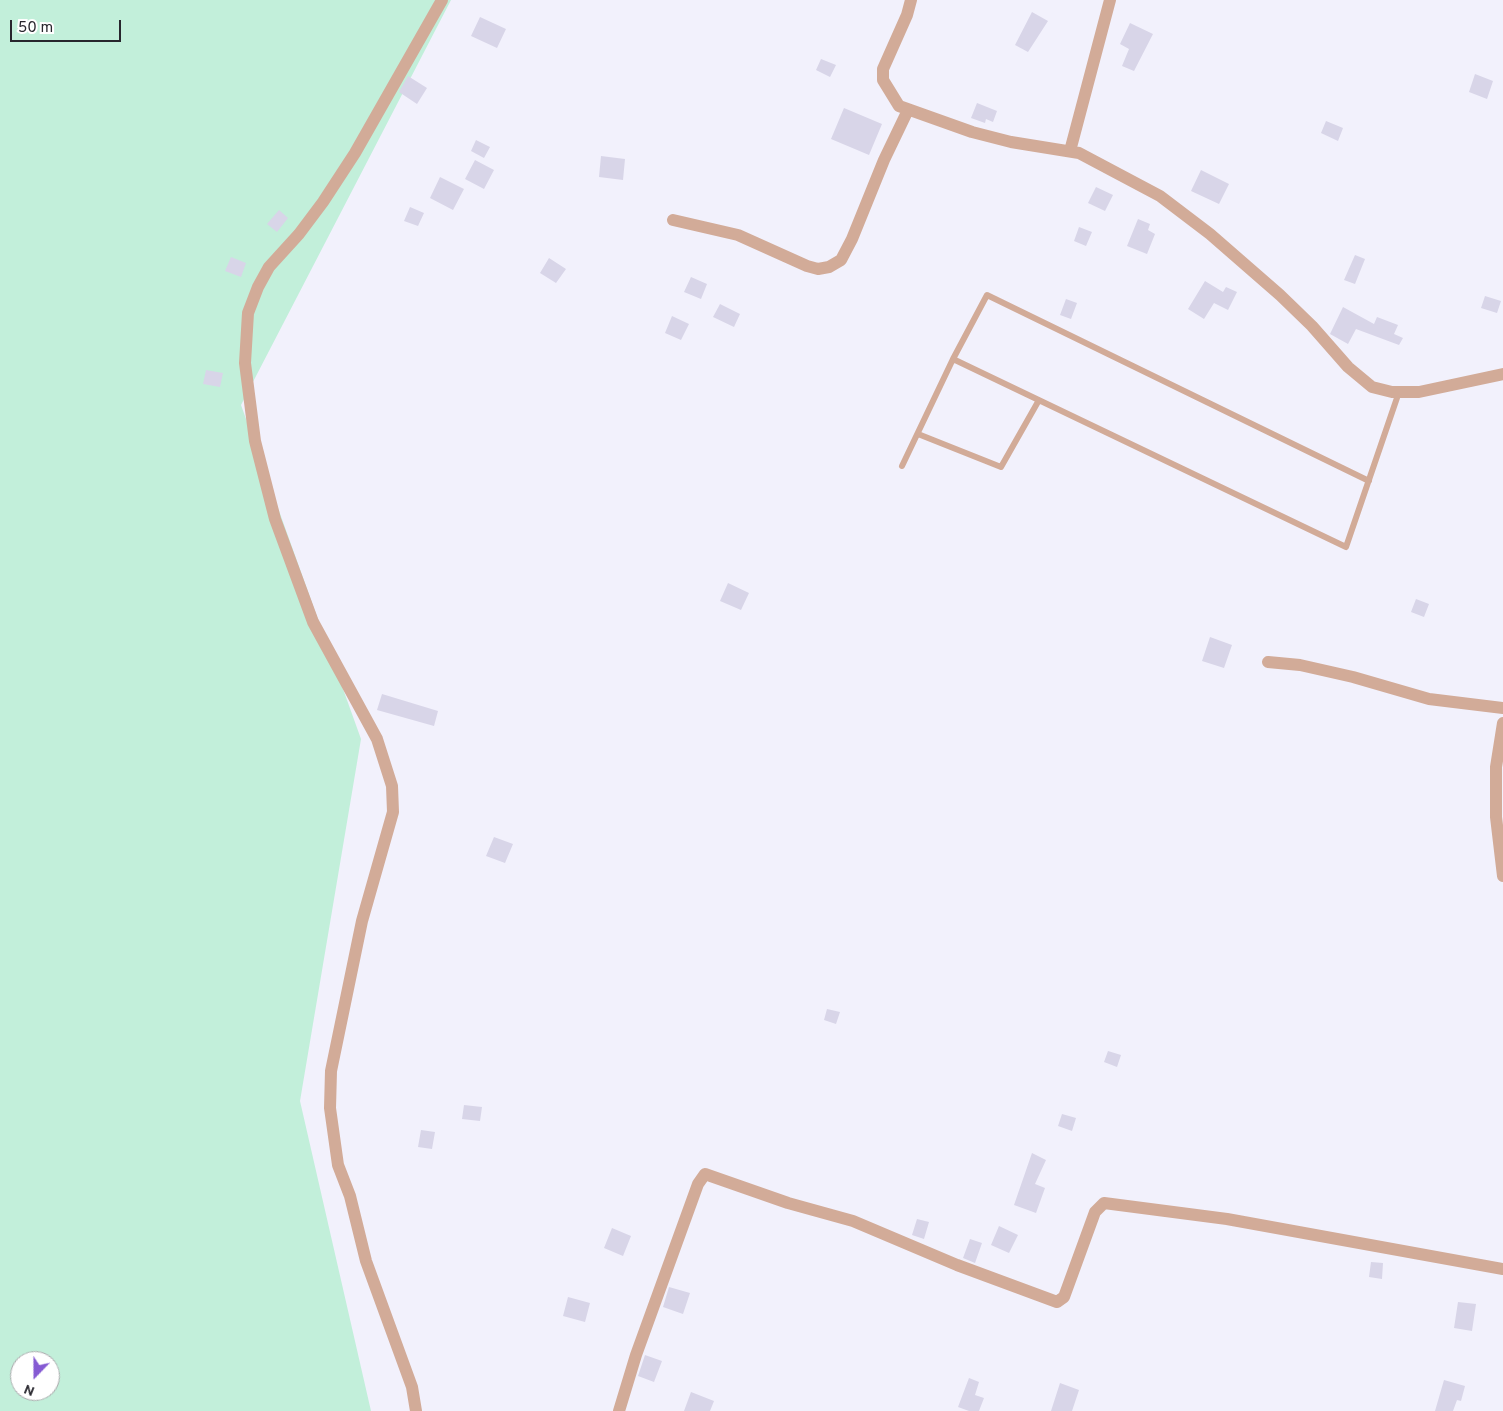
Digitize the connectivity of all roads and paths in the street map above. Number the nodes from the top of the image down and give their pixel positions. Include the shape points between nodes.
1 (442, 0) edge
2 (911, 0) edge
3 (1110, 0) edge
4 (908, 110) junction
5 (1070, 151) junction
6 (673, 220) dead end
7 (953, 359) junction
8 (1503, 374) edge
9 (1399, 392) junction
10 (1039, 400) junction
11 (918, 434) junction
12 (902, 466) dead end
13 (1369, 481) junction
14 (1268, 662) dead end
15 (1498, 708) edge
16 (1503, 723) edge
17 (1503, 876) edge
18 (1503, 1270) edge
19 (416, 1411) edge
20 (619, 1411) edge

1 - 19 street via 355,153 323,202 261,280 248,313 245,363 255,441 275,519 313,622 377,740 392,786 393,812 362,921 331,1071 330,1108 338,1164 350,1196 366,1261 412,1387
2 - 4 street via 908,15 883,68 883,80 888,90 899,106
3 - 5 street
4 - 5 street via 1011,142
4 - 6 street via 852,239 841,260 829,267 807,266 738,236
5 - 9 street via 1160,196 1210,234 1280,295 1361,379 1372,387
7 - 10 lane
7 - 11 lane
7 - 13 lane via 987,295
8 - 9 street via 1419,392
9 - 13 lane
10 - 11 lane via 1001,467
10 - 13 lane via 1346,547
11 - 12 lane
14 - 15 street via 1300,665 1353,677 1429,699
16 - 17 street via 1496,767 1496,817
18 - 20 street via 1227,1219 1104,1203 1095,1212 1064,1297 1057,1302 957,1265 853,1221 788,1203 705,1174 698,1184

